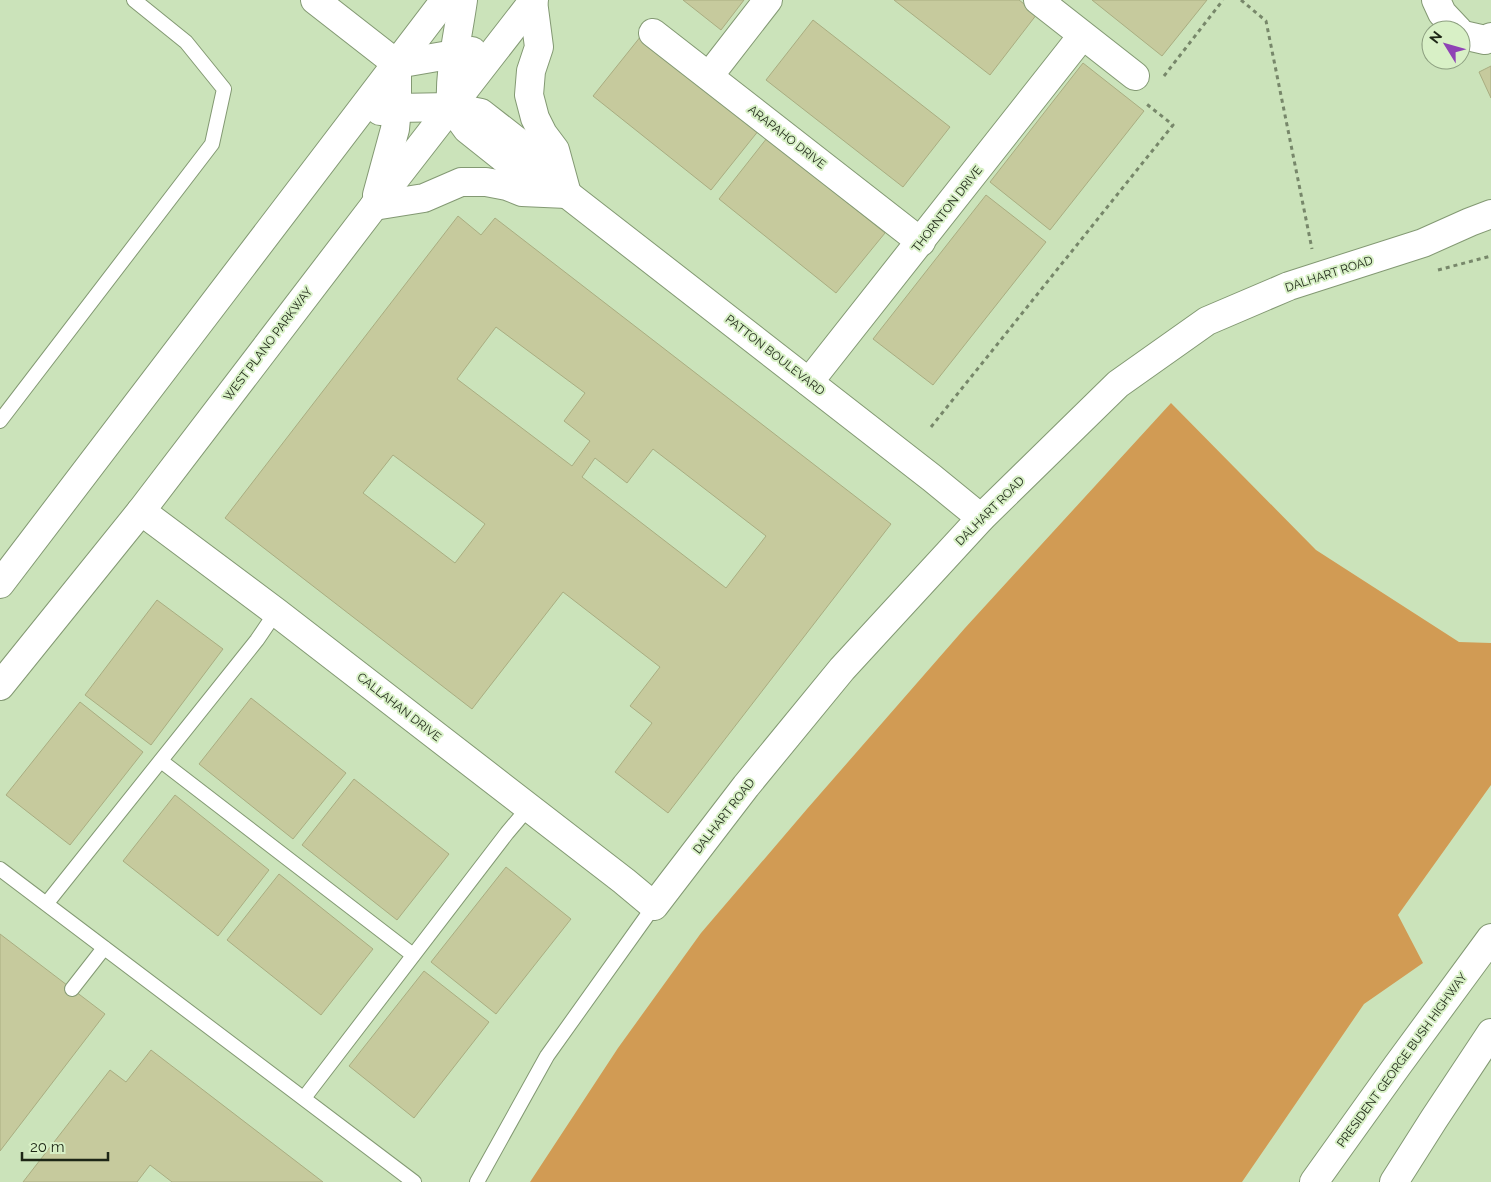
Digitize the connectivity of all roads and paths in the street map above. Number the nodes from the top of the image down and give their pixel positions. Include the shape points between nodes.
1 (134, 0) edge
2 (315, 0) edge
3 (445, 0) edge
4 (463, 0) edge
5 (534, 0) edge
6 (768, 0) edge
7 (1038, 0) edge
8 (1223, 0) edge
9 (1241, 0) edge
10 (1436, 0) edge
11 (1448, 20) edge
12 (653, 33) dead end
13 (1082, 36) junction
14 (1471, 36) edge
15 (1491, 37) edge
16 (498, 46) junction
17 (454, 54) junction
18 (397, 64) junction
19 (709, 76) junction
20 (1162, 79) dead end
21 (1142, 85) joint
22 (451, 107) junction
23 (398, 108) junction
24 (355, 119) junction
25 (567, 194) junction
26 (374, 206) junction
27 (1491, 214) edge
28 (1491, 234) edge
29 (921, 242) junction
30 (1423, 242) junction
31 (1312, 249) dead end
32 (810, 382) junction
33 (0, 421) edge
34 (932, 427) dead end
35 (141, 510) junction
36 (981, 518) junction
37 (0, 584) edge
38 (276, 612) junction
39 (0, 686) edge
40 (161, 761) junction
41 (529, 807) junction
42 (0, 869) edge
43 (47, 903) junction
44 (654, 906) junction
45 (1491, 938) edge
46 (104, 948) junction
47 (413, 955) junction
48 (72, 989) dead end
49 (1491, 1032) edge
50 (304, 1098) junction
51 (414, 1182) edge
52 (477, 1182) edge
53 (1314, 1182) edge
54 (1394, 1182) edge

1 - 33 lane via 186,42 224,90 212,144
2 - 18 main road
3 - 18 main road
4 - 17 main road
5 - 16 main road, WEST PLANO PARKWAY
5 - 25 main road via 539,48 531,71 529,95 535,118 555,150
6 - 19 main road
7 - 13 main road
8 - 20 path
9 - 31 path via 1266,21
10 - 11 main road
12 - 19 main road, ARAPAHO DRIVE
13 - 21 main road
13 - 29 main road, THORNTON DRIVE
14 - 15 main road via 1485,40
16 - 17 main road
16 - 22 main road, WEST PLANO PARKWAY
17 - 18 main road
17 - 22 main road
18 - 23 main road
18 - 24 main road
19 - 29 main road, ARAPAHO DRIVE
21 - 34 path via 1143,102 1173,125
22 - 23 main road
22 - 25 main road, PATTON BOULEVARD via 467,129 531,180
22 - 26 main road, WEST PLANO PARKWAY
23 - 24 main road
23 - 26 main road
24 - 37 main road
25 - 26 main road via 522,192 486,182 462,182 424,198
25 - 32 main road, PATTON BOULEVARD
26 - 35 main road, WEST PLANO PARKWAY
27 - 30 main road, DALHART ROAD
28 - 30 main road, DALHART ROAD
29 - 32 main road, THORNTON DRIVE
30 - 36 main road, DALHART ROAD via 1289,286 1207,321 1118,384
32 - 36 main road, PATTON BOULEVARD
35 - 38 main road, CALLAHAN DRIVE
35 - 39 main road, WEST PLANO PARKWAY
36 - 44 main road, DALHART ROAD via 842,669
38 - 40 lane
38 - 41 main road, CALLAHAN DRIVE
40 - 43 lane
40 - 47 lane
41 - 44 main road, CALLAHAN DRIVE
41 - 47 lane
42 - 43 lane
43 - 46 lane
44 - 52 lane via 547,1056
45 - 53 main road, PRESIDENT GEORGE BUSH HIGHWAY
46 - 48 lane
46 - 50 lane
47 - 50 lane
49 - 54 main road
50 - 51 lane

